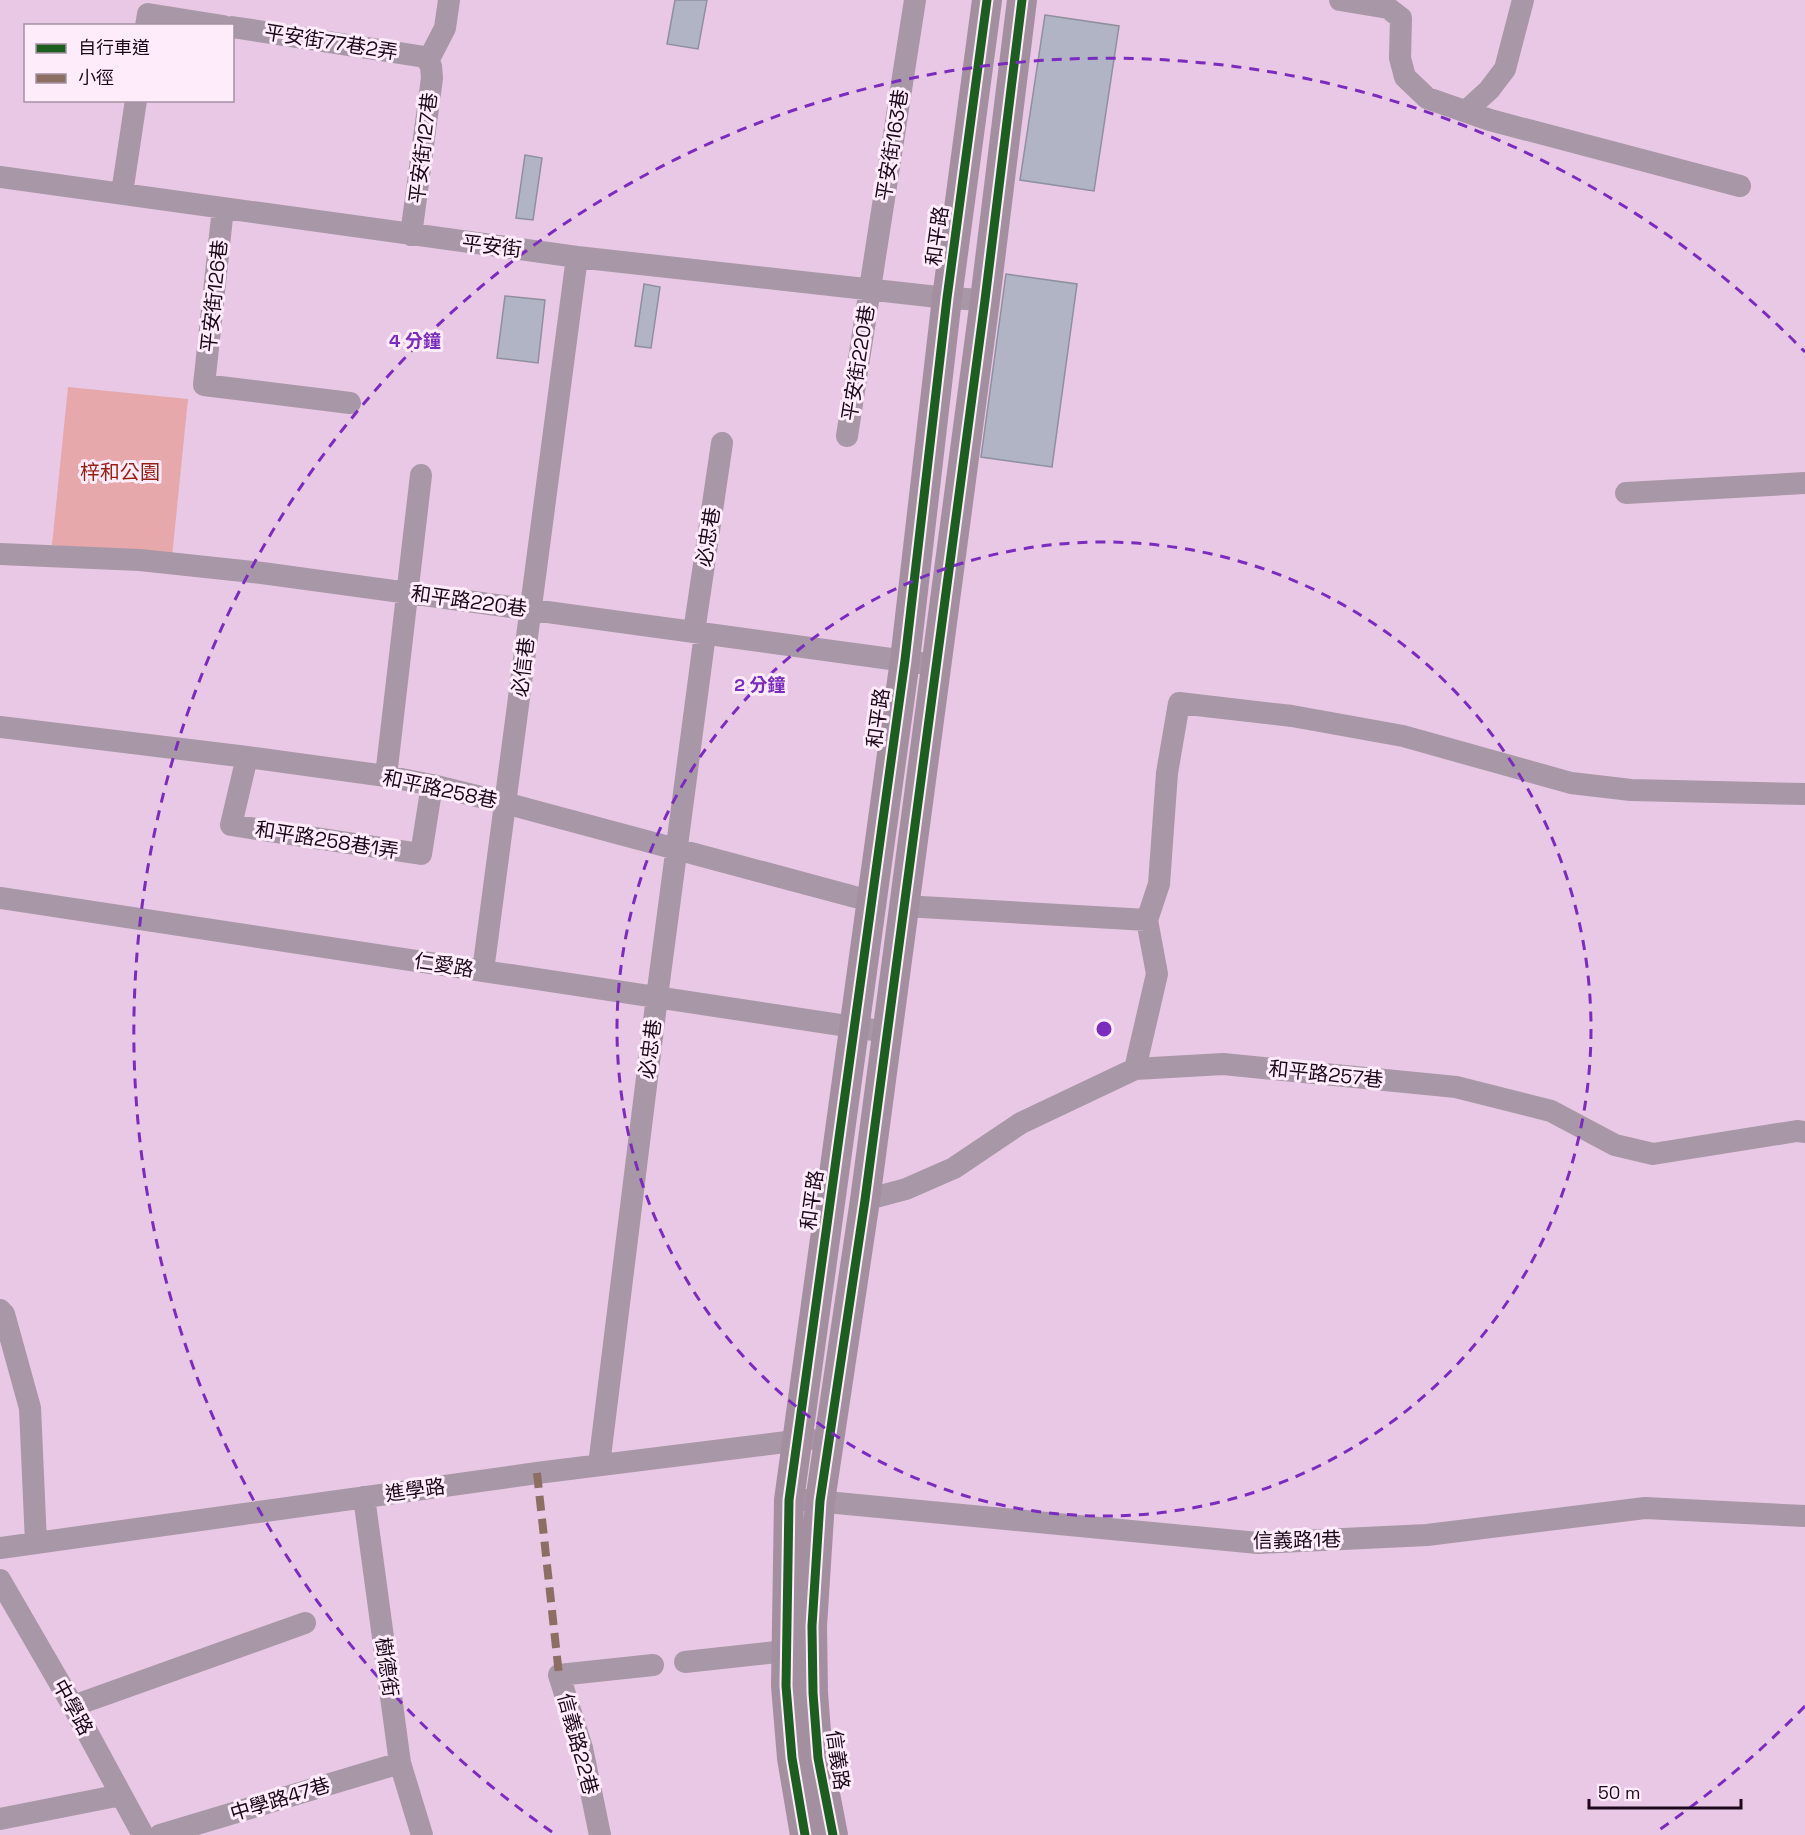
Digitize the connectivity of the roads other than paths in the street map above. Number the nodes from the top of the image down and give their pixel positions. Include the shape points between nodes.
1 (449, 0) edge
2 (915, 0) edge
3 (987, 0) edge
4 (1022, 0) edge
5 (1340, 0) edge
6 (1523, 0) edge
7 (147, 20) edge
8 (198, 24) edge
9 (234, 27) edge
10 (428, 61) junction
11 (136, 102) edge
12 (1466, 111) junction
13 (0, 177) edge
14 (1740, 186) dead end
15 (122, 193) junction
16 (223, 207) junction
17 (411, 235) junction
18 (577, 257) junction
19 (870, 289) junction
20 (947, 298) junction
21 (985, 300) junction
22 (350, 403) dead end
23 (847, 436) dead end
24 (722, 442) dead end
25 (422, 475) dead end
26 (1805, 483) edge
27 (1626, 493) dead end
28 (0, 554) edge
29 (406, 593) junction
30 (531, 609) junction
31 (699, 633) junction
32 (905, 660) junction
33 (936, 666) junction
34 (0, 728) edge
35 (247, 758) junction
36 (386, 776) junction
37 (432, 785) junction
38 (1805, 794) edge
39 (505, 803) junction
40 (677, 848) junction
41 (0, 898) edge
42 (870, 901) junction
43 (904, 906) junction
44 (1147, 920) junction
45 (483, 971) junction
46 (657, 997) junction
47 (855, 1027) junction
48 (887, 1032) junction
49 (1135, 1069) junction
50 (1805, 1132) edge
51 (865, 1200) junction
52 (0, 1310) edge
53 (830, 1438) junction
54 (797, 1441) junction
55 (599, 1465) junction
56 (364, 1497) junction
57 (789, 1500) junction
58 (820, 1501) junction
59 (1805, 1516) edge
60 (36, 1543) junction
61 (0, 1548) edge
62 (0, 1580) edge
63 (304, 1623) dead end
64 (786, 1651) junction
65 (685, 1662) dead end
66 (653, 1665) dead end
67 (73, 1706) junction
68 (400, 1763) junction
69 (121, 1795) junction
70 (0, 1819) edge
71 (142, 1835) edge
72 (160, 1835) edge
73 (422, 1835) edge
74 (600, 1835) edge
75 (805, 1835) edge
76 (833, 1835) edge

1 - 10 street via 445,28
2 - 19 street, 平安街163巷
3 - 20 main road, 和平路
4 - 21 main road
5 - 12 street via 1388,8 1401,18 1400,58 1405,77 1427,98
6 - 12 street via 1505,69
7 - 8 street
9 - 10 street, 平安街77巷2弄 via 425,57
10 - 17 street, 平安街127巷 via 432,78
11 - 15 street
12 - 14 street
13 - 15 street, 平安街
15 - 16 street, 平安街
16 - 17 street, 平安街
16 - 22 street, 平安街126巷 via 204,385
17 - 18 street, 平安街
18 - 19 street, 平安街
18 - 30 street, 必信巷
19 - 20 street, 平安街
19 - 23 street, 平安街220巷
20 - 21 street, 平安街
20 - 32 main road, 和平路
21 - 33 main road
24 - 31 street, 必忠巷
25 - 29 street
26 - 27 street
28 - 29 street, 和平路220巷 via 140,560
29 - 30 street, 和平路220巷
29 - 36 street
30 - 31 street, 和平路220巷
30 - 39 street, 必信巷
31 - 32 street, 和平路220巷
31 - 40 street, 必忠巷
32 - 33 street, 和平路220巷
32 - 42 main road, 和平路
33 - 43 main road
34 - 35 street, 和平路258巷
35 - 36 street, 和平路258巷
35 - 37 street, 和平路258巷1弄 via 231,825 410,853 422,854
36 - 37 street, 和平路258巷
37 - 39 street, 和平路258巷
38 - 44 street via 1630,790 1571,783 1403,736 1292,716 1179,703 1167,773 1159,884
39 - 40 street, 和平路258巷
39 - 45 street, 必信巷
40 - 42 street, 和平路258巷
40 - 46 street, 必忠巷
41 - 45 street, 仁愛路
42 - 47 main road, 和平路
43 - 44 street
43 - 48 main road
44 - 49 street via 1157,974
45 - 46 street, 仁愛路
46 - 47 street, 仁愛路
46 - 55 street, 必忠巷
47 - 48 street, 仁愛路
47 - 54 main road, 和平路
48 - 51 main road
49 - 50 street, 和平路257巷 via 1223,1064 1456,1087 1551,1111 1615,1145 1653,1154
49 - 51 street, 和平路257巷 via 1021,1123 954,1168 906,1189
51 - 53 main road
52 - 60 street via 30,1408
53 - 54 street, 進學路
53 - 58 main road, 信義路
54 - 55 street, 進學路
54 - 57 main road
55 - 56 street, 進學路
56 - 60 street, 進學路
56 - 68 street, 樹德街
57 - 58 street, 信義路1巷
57 - 64 main road
58 - 59 street, 信義路1巷 via 1258,1543 1427,1535 1645,1508
58 - 76 main road, 信義路 via 812,1626 813,1693 818,1758
60 - 61 street, 進學路
62 - 67 street, 中學路
63 - 67 street
64 - 65 street
64 - 75 main road via 792,1758
66 - 74 street, 信義路22巷 via 559,1675 582,1748
67 - 69 street, 中學路
68 - 72 street, 中學路47巷
68 - 73 street, 樹德街
69 - 70 street
69 - 71 street, 中學路

